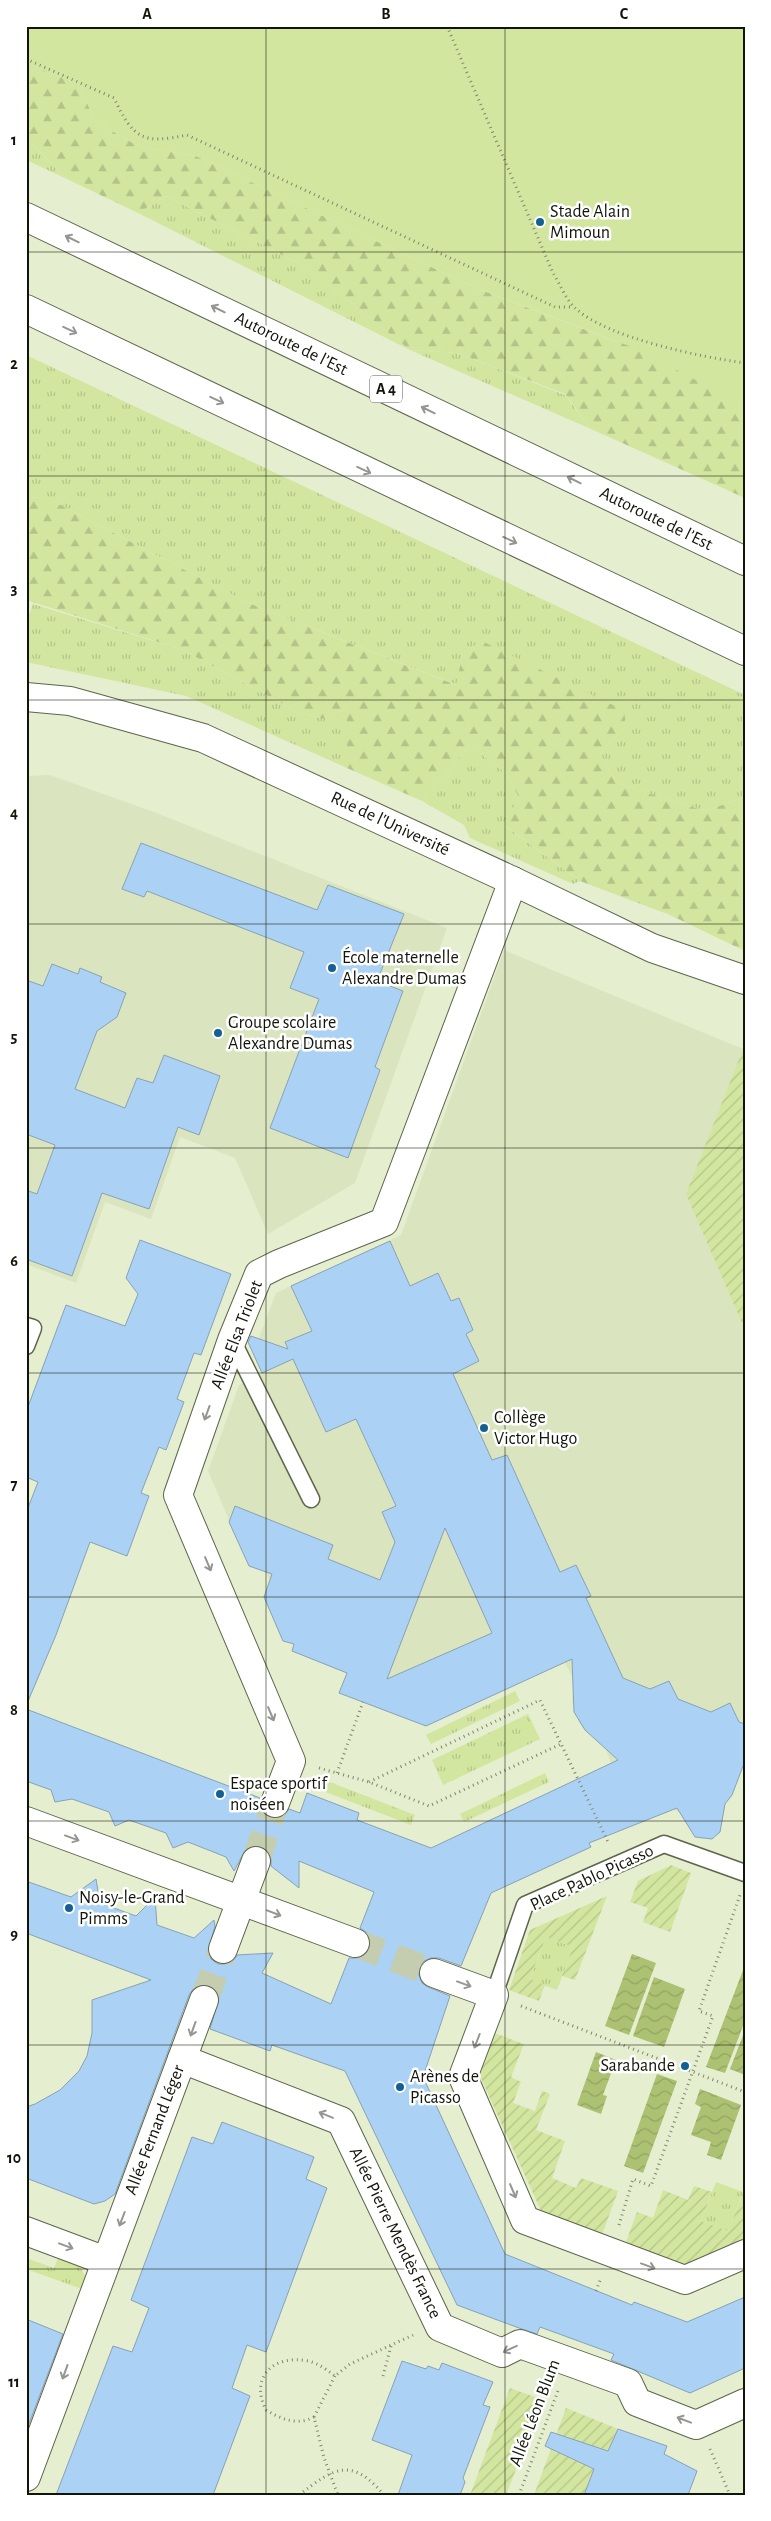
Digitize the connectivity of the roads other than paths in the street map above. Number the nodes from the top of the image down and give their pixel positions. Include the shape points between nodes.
1 (26, 218) edge
2 (26, 309) edge
3 (745, 561) edge
4 (745, 651) edge
5 (26, 697) edge
6 (513, 880) junction
7 (745, 980) edge
8 (26, 1326) edge
9 (232, 1340) junction
10 (26, 1346) edge
11 (311, 1499) dead end
12 (276, 1804) tunnel mouth
13 (26, 1821) edge
14 (256, 1861) tunnel mouth
15 (745, 1873) edge
16 (240, 1900) junction
17 (355, 1943) tunnel mouth
18 (223, 1949) tunnel mouth
19 (434, 1974) tunnel mouth
20 (494, 1995) junction
21 (204, 2000) tunnel mouth
22 (182, 2059) junction
23 (26, 2231) edge
24 (745, 2254) edge
25 (106, 2260) junction
26 (745, 2403) edge
27 (26, 2478) edge

3 -> 1 main road, Autoroute de l’Est / A 4
2 -> 4 main road
5 - 6 main road, Rue de l'Université via 70,701 203,738
6 - 7 main road, Rue de l'Université via 652,948
6 - 9 main road, Allée Elsa Triolet via 384,1222 259,1274
8 - 10 lane via 33,1328
9 - 11 lane
9 -> 12 main road, Allée Elsa Triolet via 178,1495 291,1761
13 -> 16 main road
14 - 16 main road
15 - 20 lane, Place Pablo Picasso via 664,1844 525,1905
16 -> 17 main road
16 - 18 main road
19 -> 20 main road
20 -> 24 main road, Place Pablo Picasso via 463,2076 525,2220 685,2280
21 -> 22 main road, Allée Fernand Léger
22 -> 25 main road, Allée Fernand Léger
26 -> 22 main road, Allée Pierre Mendès France via 696,2425 637,2402 628,2383 520,2344 502,2353 440,2327 341,2121
23 -> 25 main road
25 -> 27 main road, Allée Fernand Léger

